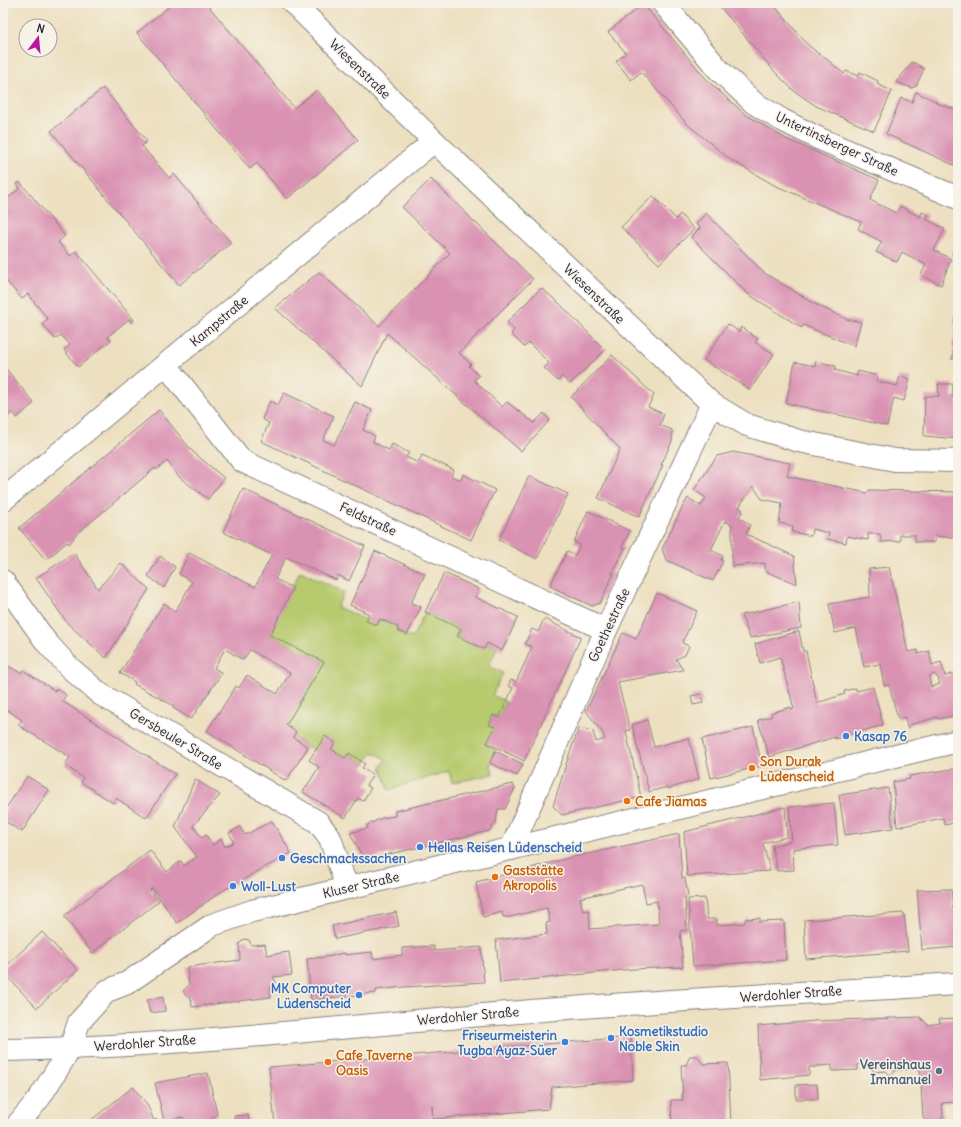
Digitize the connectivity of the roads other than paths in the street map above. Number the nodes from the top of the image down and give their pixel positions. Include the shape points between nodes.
1 (293, 3) edge
2 (663, 3) edge
3 (434, 142) junction
4 (958, 198) edge
5 (166, 365) junction
6 (712, 404) junction
7 (958, 461) edge
8 (3, 500) edge
9 (3, 581) edge
10 (606, 630) junction
11 (958, 741) edge
12 (511, 849) junction
13 (347, 888) junction
14 (958, 984) edge
15 (70, 1049) junction
16 (3, 1050) edge
17 (18, 1124) edge

1 - 3 street, Wiesenstraße
2 - 4 street, Untertinsberger Straße via 719,70 754,103 820,139
3 - 5 street, Kampstraße
3 - 6 street, Wiesenstraße
5 - 8 street, Kampstraße
5 - 10 street, Feldstraße via 242,461
6 - 7 street, Wiesenstraße via 747,425 799,441 895,460
6 - 10 street, Goethestraße
9 - 13 street, Gersbeuler Straße via 47,643 70,668 100,694 318,822 330,838
10 - 12 street, Goethestraße
11 - 12 street, Kluser Straße
12 - 13 street, Kluser Straße
13 - 15 street, Kluser Straße via 252,911 212,925 127,983 107,991 79,1022
14 - 15 street, Werdohler Straße via 509,1013
15 - 16 street, Werdohler Straße
15 - 17 street via 40,1097

